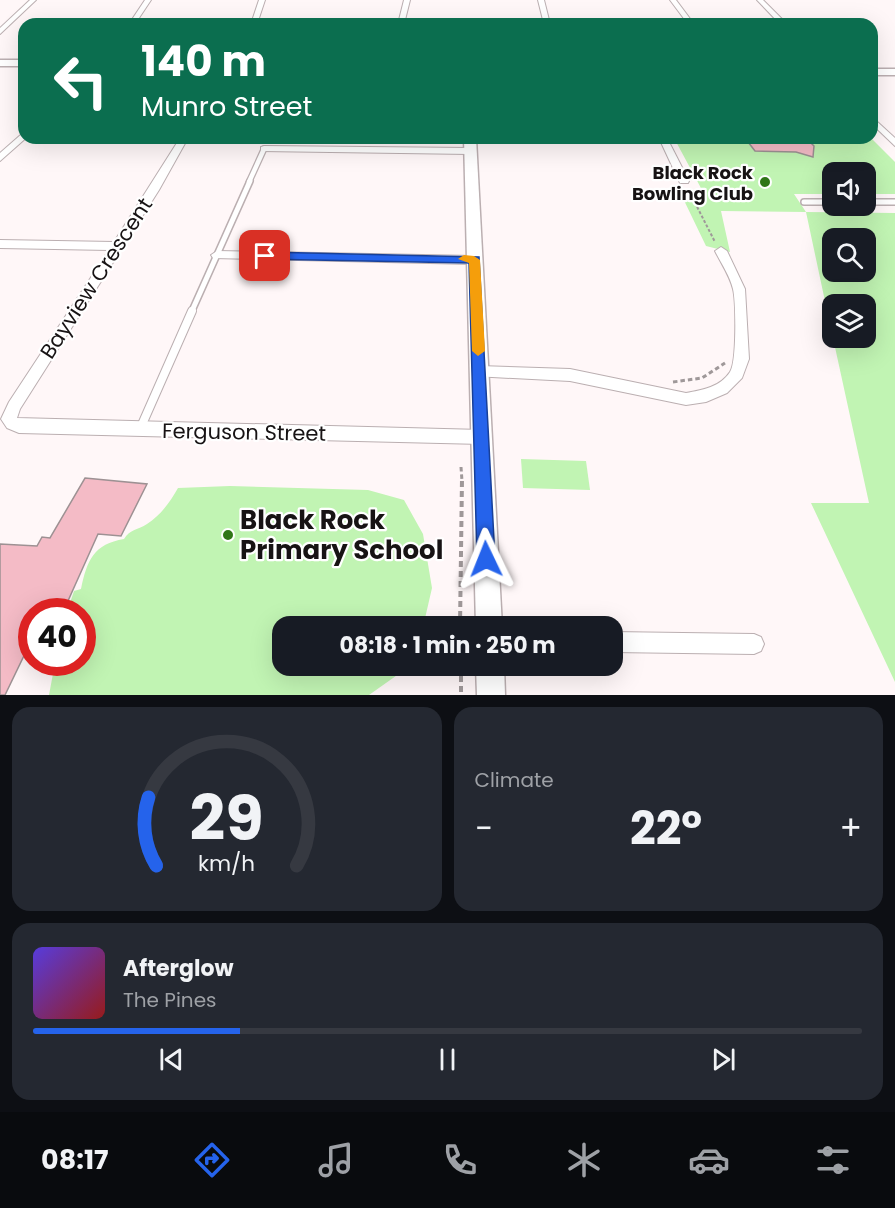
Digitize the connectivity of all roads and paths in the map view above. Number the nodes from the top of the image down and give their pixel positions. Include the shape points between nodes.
1 (33, 0) edge
2 (148, 0) edge
3 (262, 0) edge
4 (407, 0) edge
5 (541, 0) edge
6 (673, 0) edge
7 (760, 0) edge
8 (136, 18) edge
9 (256, 18) edge
10 (402, 18) edge
11 (545, 18) edge
12 (686, 18) edge
13 (778, 18) edge
14 (0, 32) edge
15 (0, 63) edge
16 (18, 63) edge
17 (878, 72) edge
18 (895, 72) edge
19 (878, 126) edge
20 (885, 133) junction
21 (895, 133) edge
22 (18, 141) edge
23 (895, 143) edge
24 (180, 144) edge
25 (666, 144) edge
26 (470, 145) edge
27 (264, 149) joint
28 (0, 158) edge
29 (684, 181) joint
30 (804, 202) dead end
31 (822, 202) edge
32 (876, 202) edge
33 (895, 202) edge
34 (0, 244) edge
35 (117, 246) junction
36 (718, 249) joint
37 (217, 255) junction
38 (474, 260) junction
39 (730, 356) dead end
40 (479, 372) junction
41 (668, 383) dead end
42 (9, 419) joint
43 (140, 430) junction
44 (482, 437) junction
45 (461, 467) dead end
46 (460, 616) edge
47 (489, 616) edge
48 (623, 642) edge
49 (754, 644) dead end
50 (461, 676) edge
51 (490, 676) edge
52 (461, 695) edge
53 (491, 695) edge

1 - 14 street
2 - 8 street
3 - 9 street
4 - 10 street
5 - 11 street
6 - 12 street
7 - 13 street
15 - 16 street
17 - 18 street
19 - 20 street
20 - 21 street
20 - 23 street
22 - 28 street
24 - 35 street, Bayview Crescent
25 - 29 street
26 - 27 street
26 - 38 street
27 - 37 lane
29 - 36 path
30 - 31 lane
32 - 33 lane
34 - 35 street
35 - 42 street, Bayview Crescent
36 - 40 street via 739,289 742,359 737,374 722,389 686,399 550,372
37 - 38 street
37 - 43 lane
38 - 40 street
39 - 41 path via 702,378
40 - 44 street
42 - 43 street, Ferguson Street via 19,426
43 - 44 street, Ferguson Street
44 - 47 street
45 - 46 path
48 - 49 street
50 - 52 path
51 - 53 street

